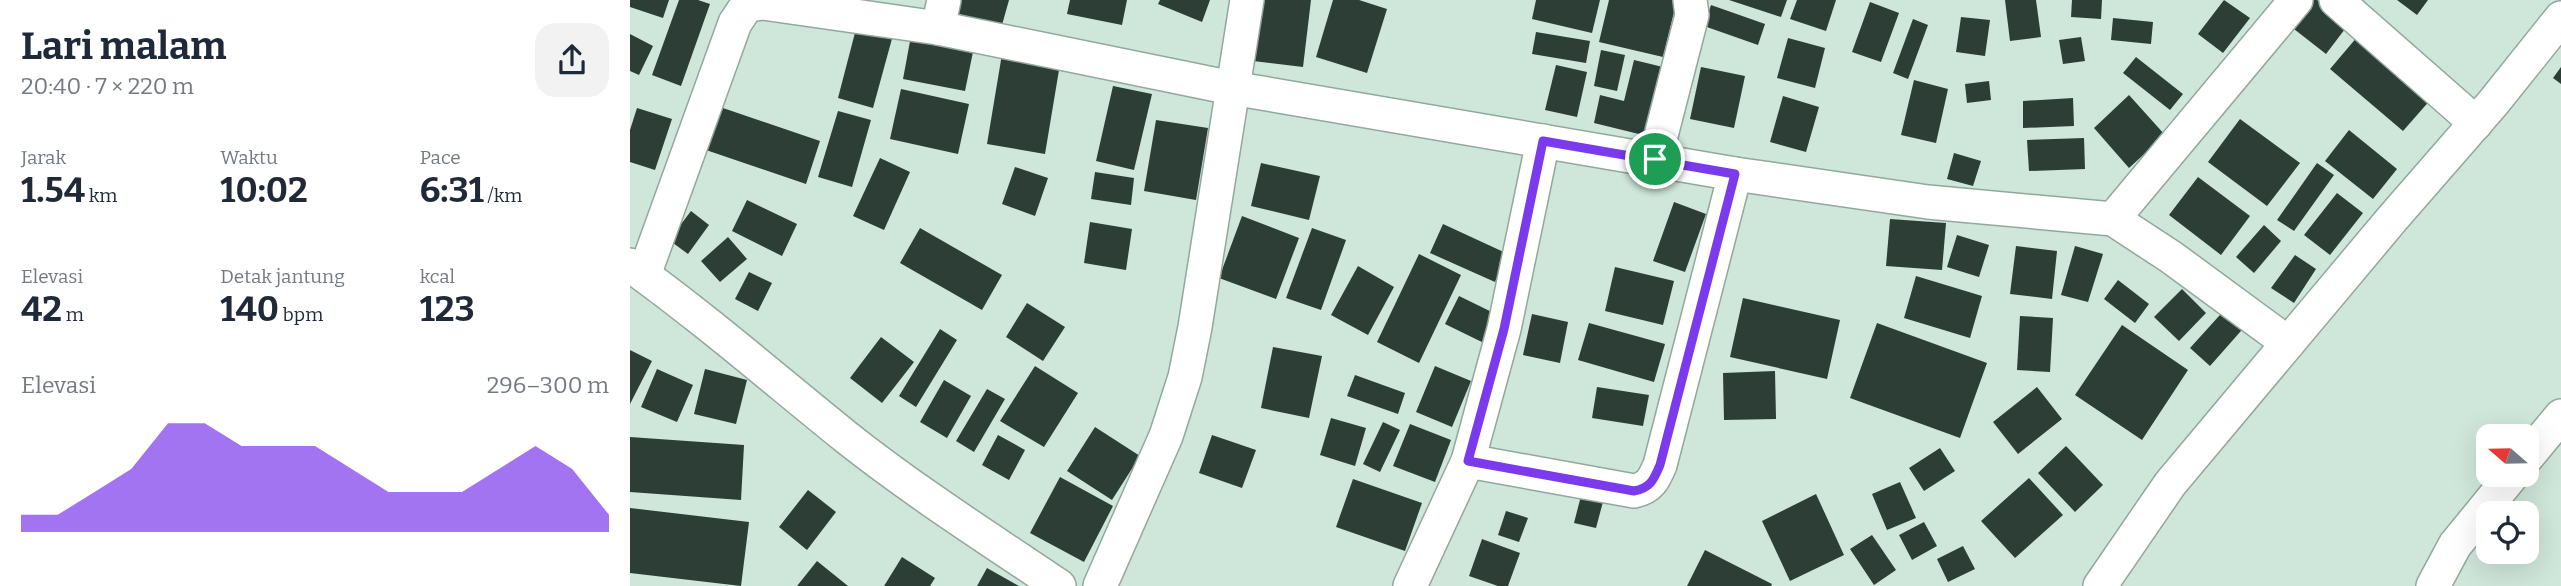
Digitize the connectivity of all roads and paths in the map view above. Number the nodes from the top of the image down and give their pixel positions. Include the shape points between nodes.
1 (1247, 0) edge
2 (1690, 0) edge
3 (2296, 0) edge
4 (2336, 0) edge
5 (941, 14) edge
6 (2561, 18) edge
7 (1232, 88) junction
8 (2476, 123) junction
9 (1543, 141) junction
10 (1655, 159) junction
11 (1735, 174) junction
12 (2113, 219) junction
13 (637, 270) edge
14 (2288, 343) junction
15 (2561, 415) edge
16 (2539, 442) edge
17 (1468, 461) junction
18 (2502, 487) edge
19 (1059, 586) edge
20 (1101, 586) edge
21 (1410, 586) edge
22 (2100, 586) edge
23 (2433, 586) edge

1 - 7 street
2 - 10 street via 1692,15
3 - 12 street
4 - 8 street
5 - 7 street
5 - 13 street via 747,5 735,23
6 - 8 street
7 - 9 street
7 - 20 street via 1185,377 1166,436
8 - 14 street
9 - 10 street
9 - 17 street via 1504,329
10 - 11 street
11 - 12 street via 1928,202
11 - 17 street via 1654,481 1634,491
12 - 14 street
13 - 19 street via 848,438
14 - 22 street via 2170,484
15 - 16 street
17 - 21 street
18 - 23 street via 2455,545

